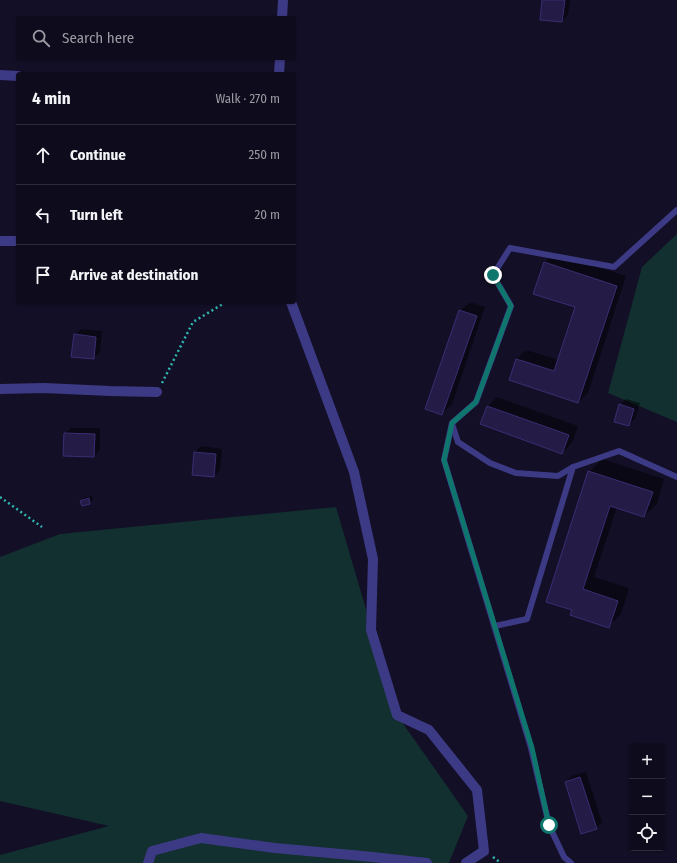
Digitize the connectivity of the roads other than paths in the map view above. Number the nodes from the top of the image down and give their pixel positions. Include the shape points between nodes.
1 (283, 0) edge
2 (282, 16) edge
3 (280, 60) edge
4 (279, 72) edge
5 (0, 75) edge
6 (16, 76) edge
7 (677, 210) edge
8 (0, 240) edge
9 (16, 241) edge
10 (292, 304) edge
11 (0, 389) edge
12 (157, 392) road end
13 (452, 423) junction
14 (573, 467) junction
15 (677, 477) edge
16 (494, 626) junction
17 (148, 863) edge
18 (427, 863) edge
19 (466, 863) edge
20 (571, 863) edge

1 - 2 street
3 - 4 street
5 - 6 street
7 - 13 lane via 614,267 510,248 493,275 511,306 476,402
8 - 9 street
10 - 19 street via 354,472 373,559 371,630 397,715 429,730 477,790 484,851
11 - 12 street
13 - 14 lane via 458,442 490,463 516,473 558,476
13 - 16 lane via 444,460
14 - 15 lane via 619,451
14 - 16 lane via 527,619
16 - 20 lane via 532,748 549,825 564,857
17 - 18 street via 152,851 201,838

